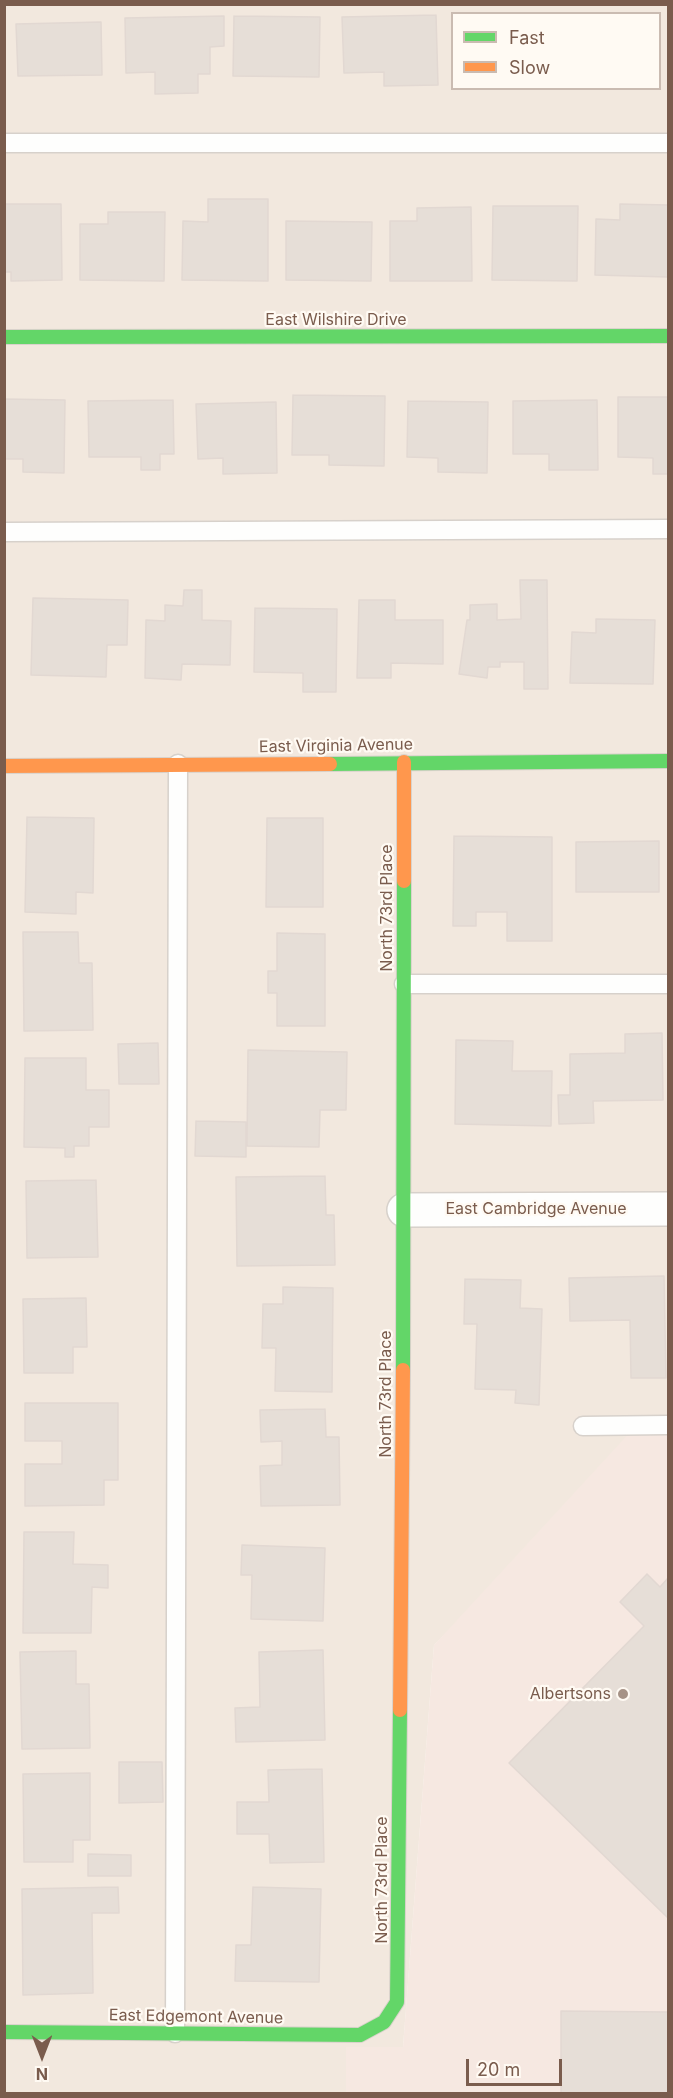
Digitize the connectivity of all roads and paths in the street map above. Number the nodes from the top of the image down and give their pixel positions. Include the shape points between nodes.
1 (4, 142) edge
2 (669, 142) edge
3 (669, 336) edge
4 (4, 337) edge
5 (669, 529) edge
6 (4, 532) edge
7 (669, 761) edge
8 (404, 762) junction
9 (178, 764) junction
10 (4, 766) edge
11 (404, 984) junction
12 (669, 984) edge
13 (669, 1209) edge
14 (404, 1210) junction
15 (669, 1425) edge
16 (583, 1426) dead end
17 (384, 2022) joint
18 (4, 2032) edge
19 (175, 2033) junction

1 - 2 lane
3 - 4 street, East Wilshire Drive
5 - 6 lane
7 - 8 street, East Virginia Avenue
8 - 9 street, East Virginia Avenue
8 - 11 street, North 73rd Place
9 - 10 street, East Virginia Avenue
9 - 19 lane
11 - 12 lane
11 - 14 street, North 73rd Place
13 - 14 street, East Cambridge Avenue
14 - 17 street, North 73rd Place via 397,2002
15 - 16 lane
17 - 19 street, East Edgemont Avenue via 360,2035
18 - 19 street, East Edgemont Avenue

